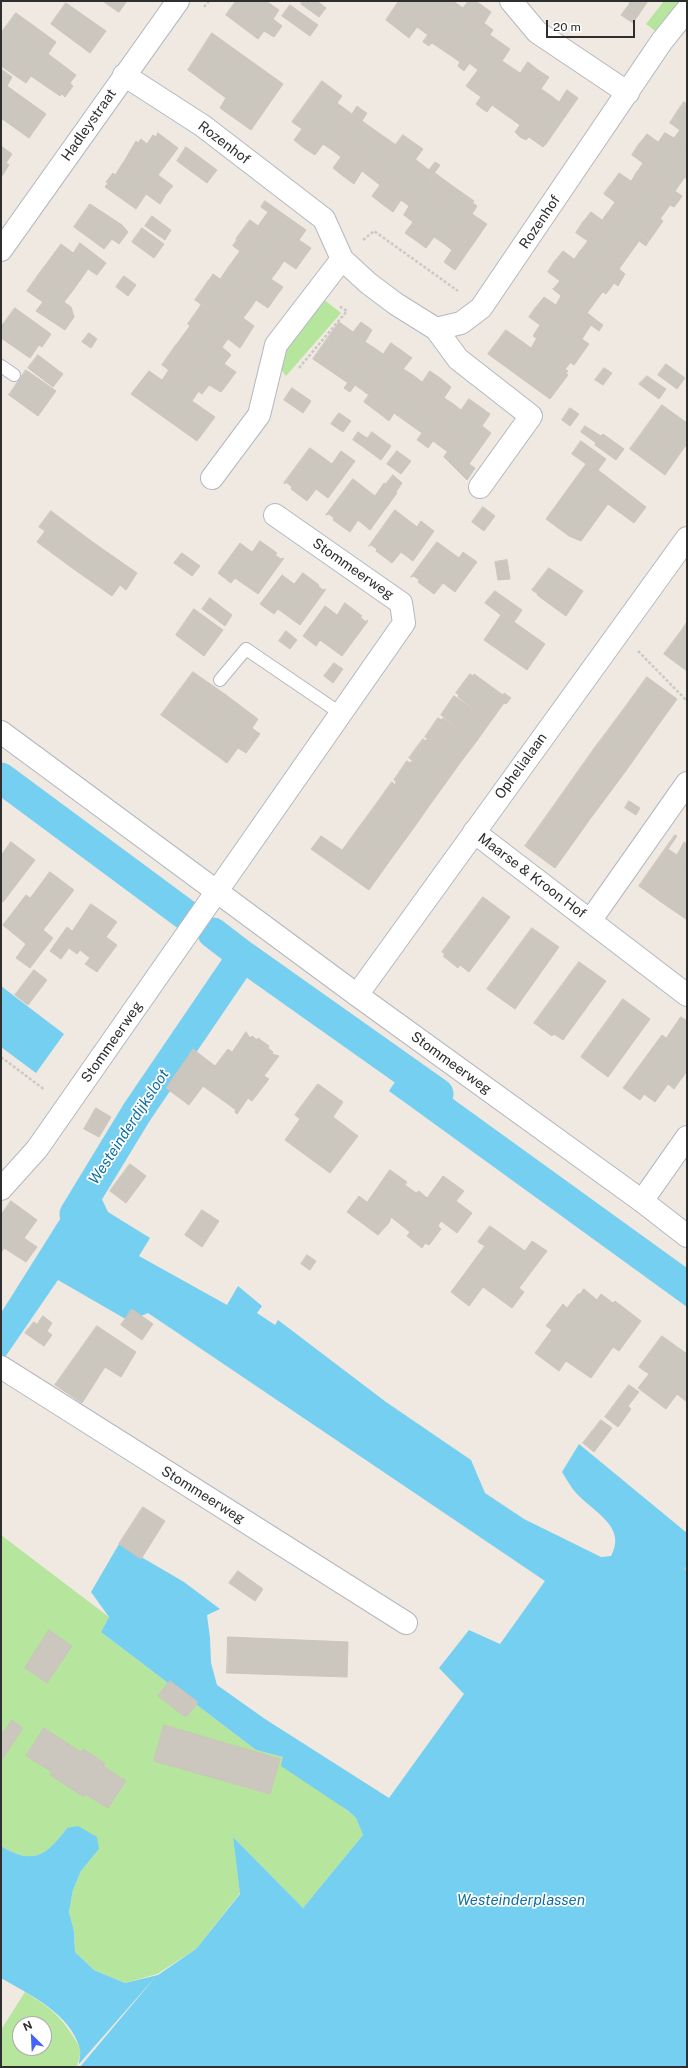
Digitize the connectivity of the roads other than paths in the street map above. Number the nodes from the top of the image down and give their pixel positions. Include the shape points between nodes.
1 (178, 1) edge
2 (511, 1) edge
3 (687, 10) edge
4 (124, 75) junction
5 (628, 93) junction
6 (1, 250) edge
7 (342, 259) junction
8 (436, 329) junction
9 (1, 366) edge
10 (14, 375) dead end
11 (212, 478) dead end
12 (480, 487) dead end
13 (275, 515) dead end
14 (687, 538) edge
15 (220, 680) dead end
16 (340, 714) junction
17 (1, 732) edge
18 (687, 784) edge
19 (474, 832) junction
20 (217, 890) junction
21 (590, 921) junction
22 (357, 995) junction
23 (687, 995) edge
24 (687, 1137) edge
25 (1, 1189) edge
26 (642, 1201) junction
27 (687, 1236) edge
28 (2, 1367) edge
29 (406, 1623) dead end

1 - 4 street, Hadleystraat
2 - 5 street via 537,32
3 - 5 street, Rozenhof via 662,41
4 - 6 street, Hadleystraat
4 - 7 street, Rozenhof via 203,126 324,218
5 - 8 street, Rozenhof via 481,308 461,323
7 - 8 street, Rozenhof via 396,304
7 - 11 street via 276,346 259,415
8 - 12 street, Rozenhof via 458,359 531,416
9 - 10 lane
13 - 16 street, Stommeerweg via 402,603 404,623
14 - 19 street, Ophelialaan
15 - 16 lane via 246,649
16 - 20 street, Stommeerweg
17 - 20 street, Stommeerweg
18 - 21 street, Maarse & Kroon Hof
19 - 21 street, Maarse & Kroon Hof
19 - 22 street, Ophelialaan
20 - 22 street, Stommeerweg
20 - 25 street, Stommeerweg via 37,1149
21 - 23 street, Maarse & Kroon Hof
22 - 26 street, Stommeerweg
24 - 26 street
26 - 27 street, Stommeerweg
28 - 29 street, Stommeerweg

